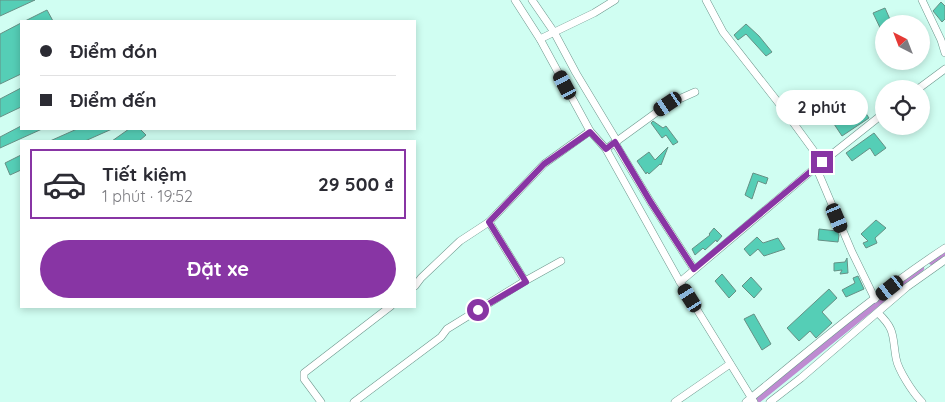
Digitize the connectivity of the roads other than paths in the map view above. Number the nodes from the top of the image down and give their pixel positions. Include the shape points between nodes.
1 (515, 0) edge
2 (532, 0) edge
3 (615, 0) edge
4 (706, 0) edge
5 (922, 0) edge
6 (554, 32) junction
7 (540, 39) junction
8 (943, 39) edge
9 (945, 53) edge
10 (945, 69) edge
11 (930, 80) edge
12 (695, 92) dead end
13 (875, 120) edge
14 (590, 132) junction
15 (616, 142) junction
16 (606, 149) junction
17 (819, 165) junction
18 (489, 222) junction
19 (945, 248) edge
20 (945, 260) edge
21 (561, 261) dead end
22 (694, 269) junction
23 (526, 282) junction
24 (680, 282) junction
25 (416, 285) edge
26 (875, 299) junction
27 (388, 308) edge
28 (878, 313) junction
29 (730, 364) junction
30 (750, 401) edge
31 (320, 402) edge
32 (354, 402) edge
33 (675, 402) edge
34 (770, 402) edge
35 (922, 402) edge

1 - 7 street
2 - 6 street
3 - 6 street
4 - 17 street via 723,32 752,67
5 - 8 street
6 - 7 street
6 - 15 street
7 - 14 street
8 - 9 street
10 - 11 street
12 - 15 street via 668,104
13 - 17 street
14 - 16 street
14 - 18 street via 544,164
15 - 16 street
15 - 22 street
16 - 24 street
17 - 22 street
17 - 26 street via 852,252
18 - 23 street
18 - 25 street via 460,241
19 - 26 street
20 - 28 street
21 - 23 street
22 - 24 street
23 - 32 street via 446,329 441,337
24 - 29 street
26 - 30 street
27 - 31 street via 304,372 304,379
28 - 34 street
28 - 35 street via 894,335 896,360
29 - 30 street
29 - 33 street

